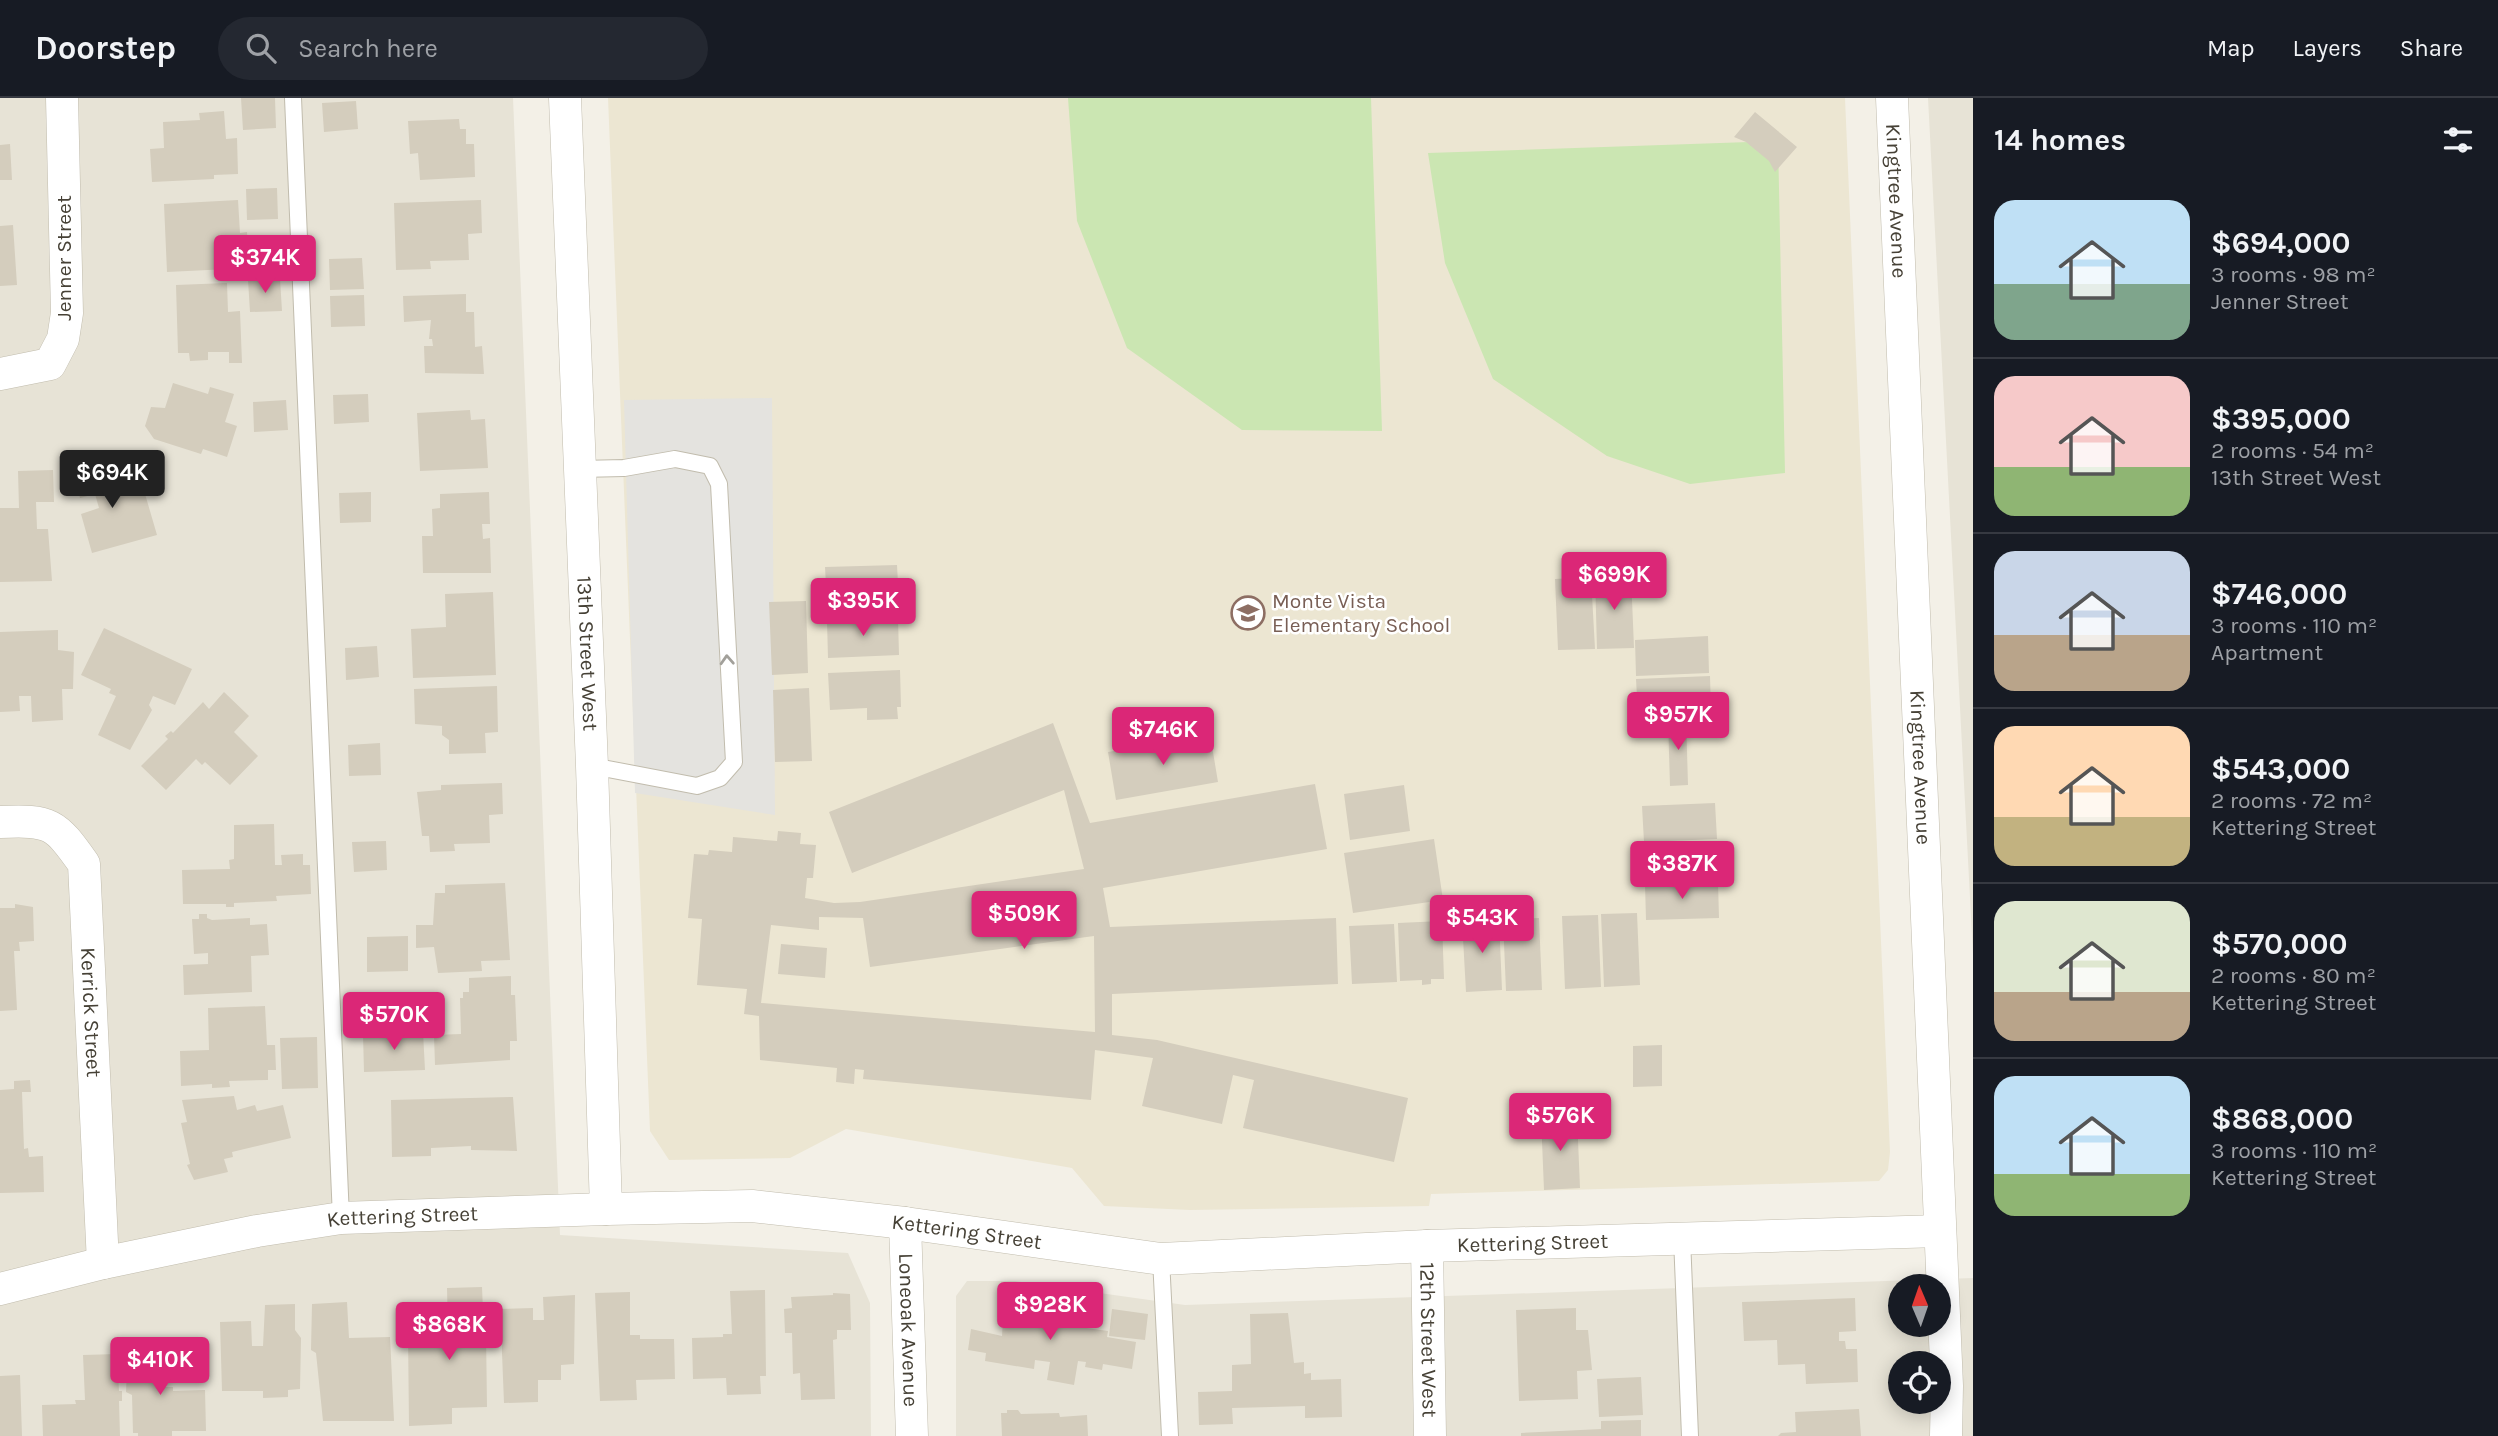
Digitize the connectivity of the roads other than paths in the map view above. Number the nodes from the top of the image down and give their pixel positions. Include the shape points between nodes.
1 (62, 98) edge
2 (293, 98) edge
3 (565, 98) edge
4 (1892, 98) edge
5 (0, 374) edge
6 (580, 469) junction
7 (592, 766) junction
8 (0, 822) edge
9 (606, 1209) junction
10 (341, 1218) junction
11 (905, 1223) junction
12 (1940, 1231) junction
13 (1682, 1238) junction
14 (1427, 1246) junction
15 (1161, 1259) junction
16 (103, 1263) junction
17 (0, 1289) edge
18 (912, 1436) edge
19 (1170, 1436) edge
20 (1430, 1436) edge
21 (1690, 1436) edge
22 (1945, 1436) edge

1 - 5 street, Jenner Street via 67,313 63,339 50,364
2 - 10 lane
3 - 6 street, 13th Street West
4 - 12 street, Kingtree Avenue
6 - 7 street, 13th Street West
7 -> 6 lane via 697,786 719,778 734,762 719,484 710,466 674,459 624,468
7 - 9 street, 13th Street West
8 - 16 street, Kerrick Street via 33,821 61,831 84,864
9 - 10 street, Kettering Street
9 - 11 street, Kettering Street via 752,1206
10 - 16 street, Kettering Street
11 - 15 street, Kettering Street
11 - 18 street, Loneoak Avenue
12 - 13 street, Kettering Street
12 - 22 street, Kingtree Avenue
13 - 14 street, Kettering Street
13 - 21 lane
14 - 15 street, Kettering Street
14 - 20 street, 12th Street West
15 - 19 lane
16 - 17 street, Kettering Street

